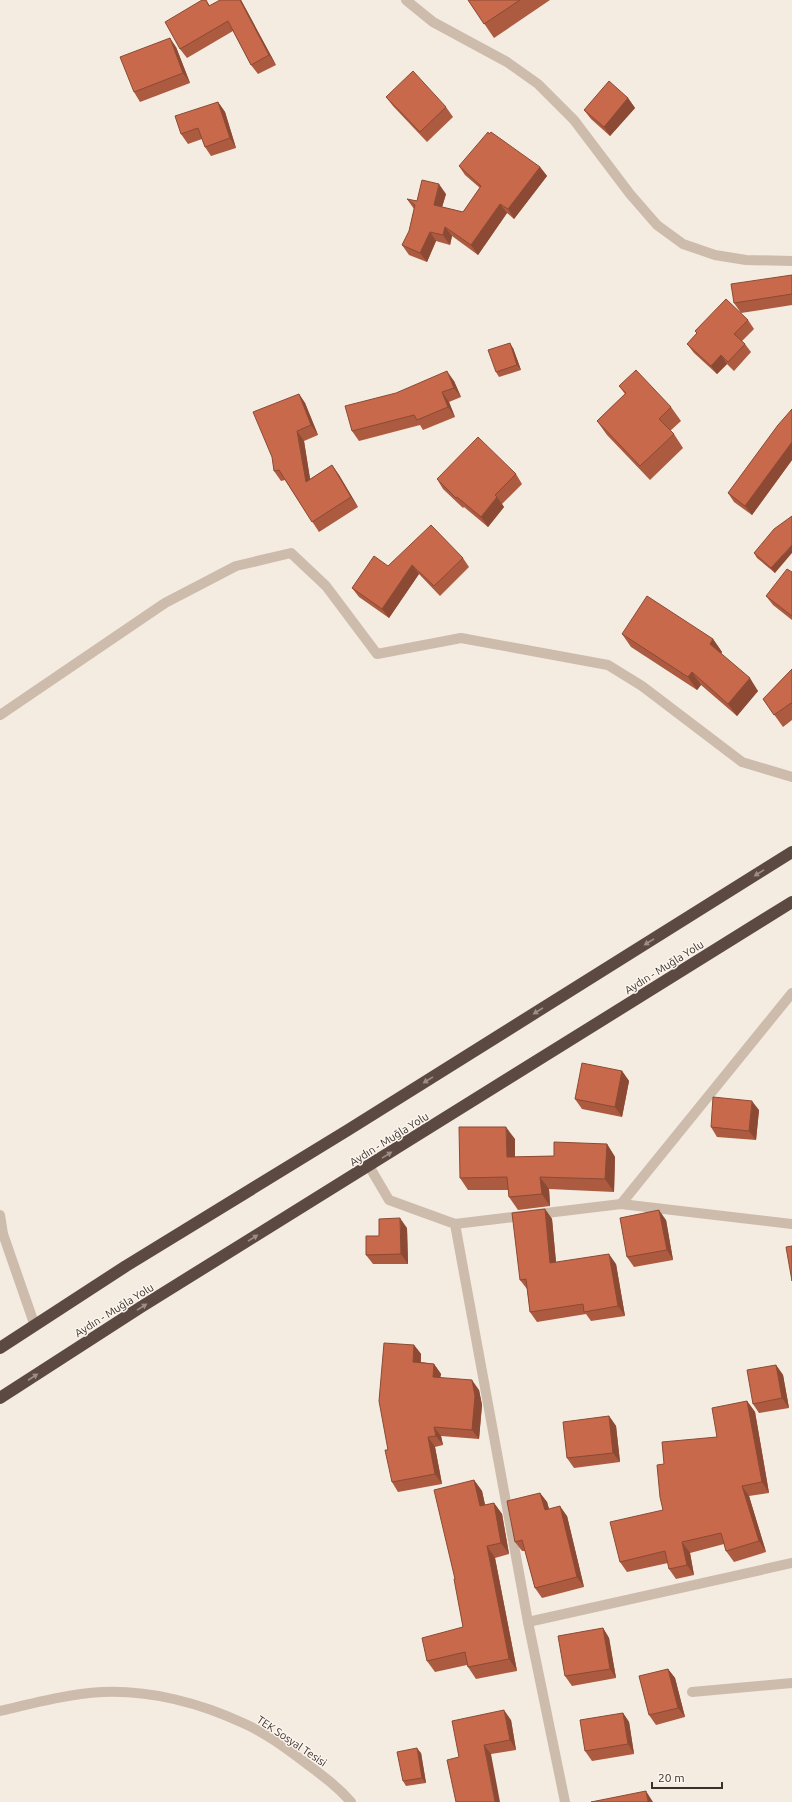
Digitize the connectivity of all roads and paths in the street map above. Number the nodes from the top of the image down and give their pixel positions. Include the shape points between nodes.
1 (406, 0) edge
2 (792, 261) edge
3 (0, 714) edge
4 (792, 777) edge
5 (792, 852) edge
6 (792, 902) edge
7 (792, 993) edge
8 (369, 1166) junction
9 (621, 1204) junction
10 (0, 1215) edge
11 (455, 1224) junction
12 (792, 1224) edge
13 (35, 1326) junction
14 (0, 1348) edge
15 (0, 1398) edge
16 (792, 1563) edge
17 (528, 1622) junction
18 (792, 1682) edge
19 (692, 1692) dead end
20 (0, 1711) edge
21 (351, 1802) edge
22 (565, 1802) edge

1 - 2 street via 432,22 507,62 538,84 574,120 657,225 683,244 715,255 746,260
3 - 4 street via 165,604 236,566 291,553 326,586 377,654 461,638 608,665 642,686 742,762
5 -> 13 highway via 126,1266
8 -> 6 highway, Aydın - Muğla Yolu
7 - 9 street
8 - 11 street via 389,1200
15 -> 8 highway, Aydın - Muğla Yolu
9 - 11 street
9 - 12 street
10 - 13 street via 3,1234
11 - 17 street
13 - 14 highway
16 - 17 street
17 - 22 street
18 - 19 street
20 - 21 street, TEK Sosyal Tesisi via 62,1697 103,1692 152,1694 196,1705 244,1723 284,1747 338,1787

